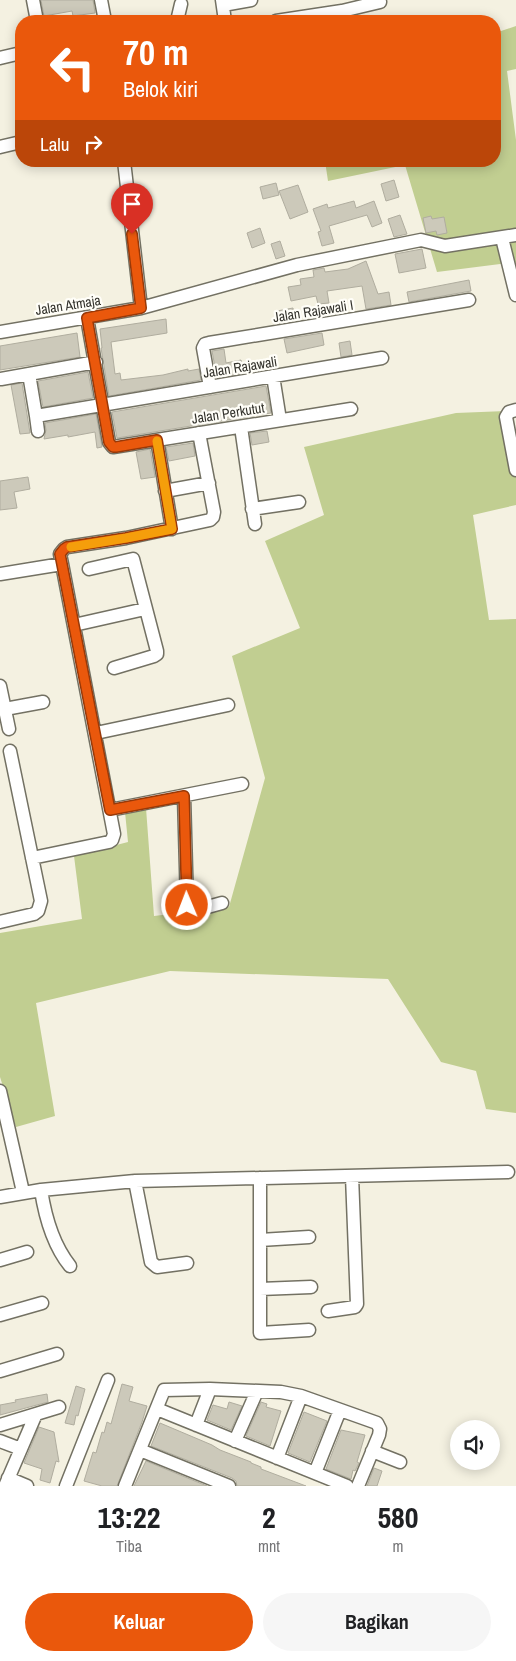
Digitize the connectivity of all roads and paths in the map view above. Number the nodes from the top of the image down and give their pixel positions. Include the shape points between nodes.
1 (32, 0) edge
2 (101, 0) edge
3 (251, 0) edge
4 (222, 2) edge
5 (181, 4) dead end
6 (381, 5) edge
7 (36, 15) edge
8 (104, 15) edge
9 (178, 15) edge
10 (224, 15) edge
11 (316, 15) edge
12 (15, 54) edge
13 (0, 58) edge
14 (15, 143) edge
15 (0, 147) edge
16 (125, 167) edge
17 (516, 235) edge
18 (502, 238) junction
19 (516, 295) edge
20 (469, 300) dead end
21 (141, 308) junction
22 (87, 318) junction
23 (0, 332) edge
24 (382, 358) dead end
25 (96, 362) junction
26 (28, 374) junction
27 (273, 376) junction
28 (1, 379) dead end
29 (210, 387) junction
30 (103, 404) junction
31 (351, 409) dead end
32 (516, 410) edge
33 (36, 416) junction
34 (280, 420) junction
35 (241, 427) junction
36 (38, 431) dead end
37 (199, 433) junction
38 (157, 440) junction
39 (516, 470) edge
40 (208, 483) junction
41 (165, 491) junction
42 (299, 502) dead end
43 (252, 509) junction
44 (255, 524) dead end
45 (172, 529) junction
46 (62, 564) junction
47 (89, 569) dead end
48 (0, 574) edge
49 (145, 609) junction
50 (74, 625) junction
51 (114, 668) dead end
52 (0, 690) edge
53 (43, 702) dead end
54 (228, 705) dead end
55 (4, 708) junction
56 (9, 730) dead end
57 (96, 733) junction
58 (10, 751) dead end
59 (242, 784) dead end
60 (184, 796) junction
61 (110, 810) junction
62 (32, 858) junction
63 (222, 903) dead end
64 (0, 922) edge
65 (0, 1091) edge
66 (508, 1172) dead end
67 (352, 1176) junction
68 (260, 1178) junction
69 (135, 1181) junction
70 (41, 1190) junction
71 (23, 1192) junction
72 (0, 1197) edge
73 (309, 1237) dead end
74 (260, 1240) junction
75 (27, 1252) dead end
76 (0, 1260) edge
77 (187, 1263) dead end
78 (70, 1266) dead end
79 (311, 1287) dead end
80 (260, 1289) junction
81 (42, 1303) dead end
82 (328, 1310) dead end
83 (0, 1315) edge
84 (309, 1330) dead end
85 (57, 1354) dead end
86 (0, 1371) edge
87 (108, 1380) dead end
88 (210, 1390) junction
89 (257, 1391) junction
90 (301, 1396) junction
91 (58, 1407) dead end
92 (157, 1409) junction
93 (340, 1410) junction
94 (36, 1414) junction
95 (0, 1425) edge
96 (196, 1425) junction
97 (0, 1441) edge
98 (235, 1441) junction
99 (21, 1449) junction
100 (140, 1450) junction
101 (372, 1451) junction
102 (277, 1458) junction
103 (400, 1462) dead end
104 (315, 1473) junction
105 (7, 1482) edge
106 (27, 1486) edge
107 (66, 1486) edge
108 (126, 1486) edge
109 (229, 1486) edge
110 (346, 1486) edge
111 (358, 1486) edge

1 - 7 street
2 - 8 street
3 - 4 street
4 - 10 street
5 - 9 street
6 - 11 street
12 - 13 street
14 - 15 street
16 - 21 street
17 - 18 street, Jalan Atmaja
18 - 19 street
18 - 21 street, Jalan Atmaja via 445,246 421,240 297,265
20 - 29 street, Jalan Rajawali I via 205,344
21 - 22 street, Jalan Atmaja
22 - 23 street, Jalan Atmaja
22 - 25 street
24 - 27 street, Jalan Rajawali
25 - 26 street
25 - 30 street
26 - 28 street
26 - 33 street
27 - 29 street, Jalan Rajawali
27 - 34 street
29 - 30 street, Jalan Rajawali
30 - 33 street, Jalan Rajawali
30 - 38 street, Jalan Perkutut via 111,445 116,447
31 - 34 street, Jalan Perkutut
32 - 39 street via 506,416
33 - 36 street
34 - 35 street, Jalan Perkutut
35 - 37 street, Jalan Perkutut
35 - 43 street
37 - 38 street, Jalan Perkutut
37 - 40 street
38 - 41 street
40 - 41 street
40 - 45 street via 213,517
41 - 45 street
42 - 43 street
43 - 44 street
45 - 46 street via 67,547 60,554
46 - 48 street
46 - 50 street
47 - 49 street via 133,559
49 - 50 street
49 - 51 street via 157,654
50 - 57 street
52 - 55 street
53 - 55 street
54 - 57 street
55 - 56 street
57 - 61 street
58 - 62 street
59 - 60 street
60 - 61 street
60 - 63 street via 187,905 193,911
61 - 62 street via 112,840
62 - 64 street via 41,901 38,911
65 - 71 street
66 - 67 street
67 - 68 street
67 - 82 street via 358,1304
68 - 69 street
68 - 74 street
69 - 70 street
69 - 77 street via 151,1262 157,1267
70 - 71 street
70 - 78 street via 60,1253
71 - 72 street
73 - 74 street
74 - 80 street
75 - 76 street
79 - 80 street
80 - 84 street via 260,1333
81 - 83 street
85 - 86 street
87 - 107 street
88 - 89 street
88 - 92 street via 164,1390
88 - 96 street
89 - 90 street
89 - 98 street
90 - 93 street
90 - 102 street
91 - 94 street
92 - 96 street
92 - 100 street
93 - 101 street via 377,1423 379,1435
93 - 104 street
94 - 95 street
94 - 99 street
96 - 98 street
97 - 99 street
98 - 102 street
99 - 105 street
100 - 108 street
100 - 109 street
101 - 103 street
101 - 111 street
102 - 104 street
104 - 110 street
105 - 106 street

